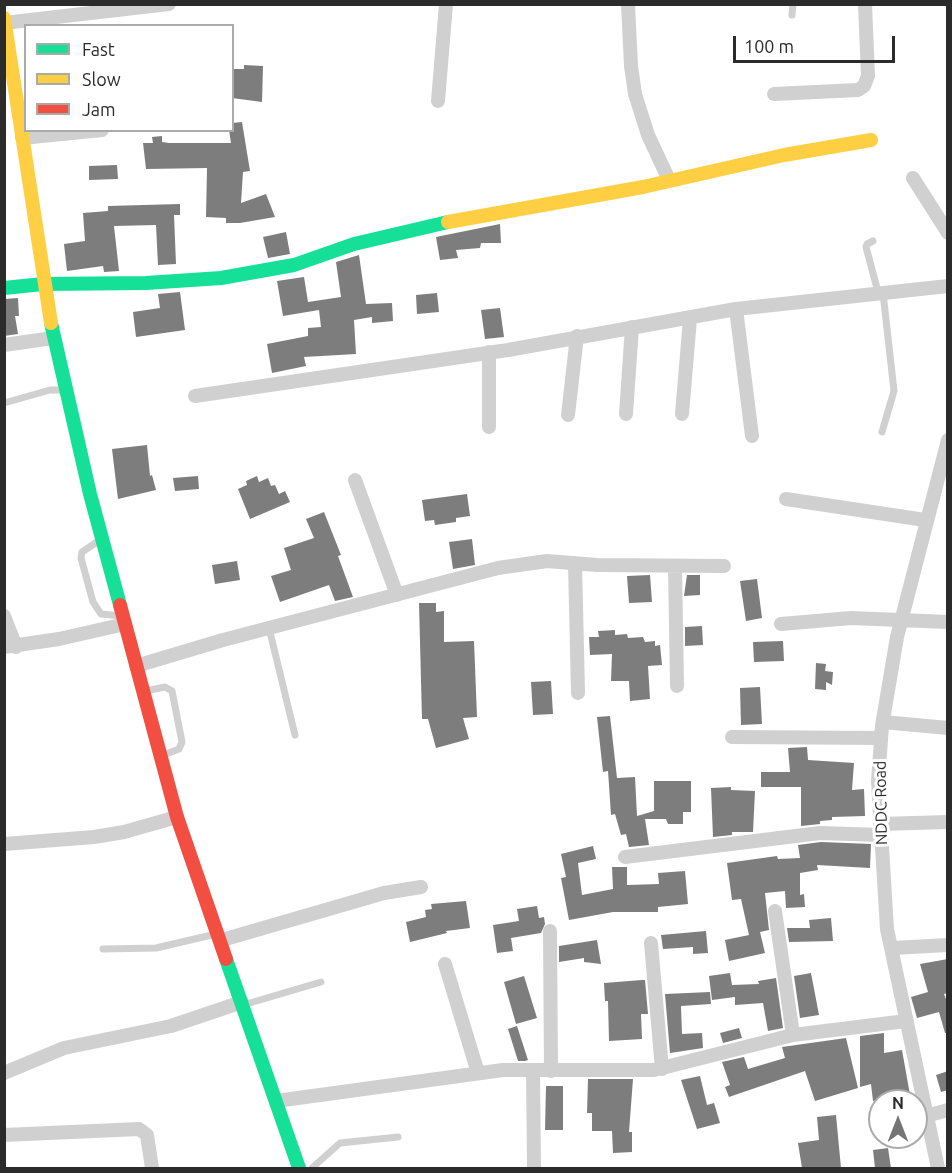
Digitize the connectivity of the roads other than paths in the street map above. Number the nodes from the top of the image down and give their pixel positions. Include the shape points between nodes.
1 (446, 4) edge
2 (628, 4) edge
3 (793, 4) edge
4 (865, 4) edge
5 (162, 5) edge
6 (96, 8) edge
7 (792, 15) dead end
8 (4, 18) edge
9 (5, 23) edge
10 (774, 94) dead end
11 (438, 101) dead end
12 (11, 111) edge
13 (82, 132) edge
14 (22, 138) junction
15 (871, 141) dead end
16 (913, 178) dead end
17 (669, 180) junction
18 (948, 233) edge
19 (873, 241) dead end
20 (44, 284) junction
21 (948, 286) edge
22 (4, 288) edge
23 (880, 292) junction
24 (736, 309) junction
25 (690, 319) junction
26 (632, 327) junction
27 (577, 336) junction
28 (53, 338) junction
29 (4, 345) edge
30 (489, 352) junction
31 (66, 390) junction
32 (195, 396) dead end
33 (4, 403) edge
34 (626, 414) dead end
35 (682, 414) dead end
36 (568, 415) dead end
37 (489, 427) dead end
38 (882, 432) dead end
39 (752, 436) dead end
40 (948, 440) edge
41 (355, 480) dead end
42 (786, 499) dead end
43 (925, 520) junction
44 (102, 538) junction
45 (575, 563) junction
46 (724, 566) dead end
47 (675, 567) junction
48 (397, 595) junction
49 (4, 616) edge
50 (124, 620) junction
51 (901, 620) junction
52 (948, 622) edge
53 (781, 624) dead end
54 (269, 628) junction
55 (10, 647) edge
56 (136, 666) junction
57 (677, 686) dead end
58 (143, 692) junction
59 (578, 693) dead end
60 (883, 722) junction
61 (948, 728) edge
62 (295, 735) dead end
63 (732, 737) dead end
64 (881, 738) junction
65 (160, 756) junction
66 (177, 817) junction
67 (948, 822) edge
68 (880, 829) junction
69 (4, 844) edge
70 (625, 857) dead end
71 (421, 887) dead end
72 (775, 910) dead end
73 (550, 931) dead end
74 (220, 937) junction
75 (651, 943) dead end
76 (948, 945) edge
77 (891, 948) junction
78 (103, 949) dead end
79 (445, 964) dead end
80 (321, 982) dead end
81 (243, 1004) junction
82 (906, 1021) junction
83 (793, 1035) junction
84 (663, 1069) junction
85 (533, 1071) junction
86 (551, 1071) junction
87 (4, 1072) edge
88 (478, 1073) junction
89 (920, 1089) edge
90 (276, 1101) junction
91 (948, 1110) edge
92 (928, 1115) edge
93 (928, 1125) edge
94 (4, 1135) edge
95 (398, 1137) dead end
96 (152, 1168) edge
97 (299, 1168) edge
98 (312, 1168) edge
99 (534, 1168) edge
100 (937, 1168) edge

1 - 11 street
2 - 17 street via 635,94
3 - 7 lane
4 - 10 street via 864,86 858,90
5 - 6 street
6 - 9 street
8 - 9 street
9 - 12 street
12 - 14 street
13 - 14 street
14 - 20 street
15 - 17 street
16 - 18 street
17 - 20 street via 444,223 354,244 294,265 221,279
19 - 23 lane via 866,247
20 - 22 street
20 - 28 street
21 - 23 street
23 - 24 street
23 - 38 lane via 894,391
24 - 25 street
24 - 39 street
25 - 26 street
25 - 35 street
26 - 27 street
26 - 34 street
27 - 30 street
27 - 36 street
28 - 29 street
28 - 31 street
30 - 32 street
30 - 37 street
31 - 33 lane via 50,390
31 - 44 street
40 - 43 street, NDDC Road
41 - 48 street
42 - 43 street
43 - 51 street, NDDC Road
44 - 50 street
44 - 50 lane via 87,547 81,558 93,602 101,614
45 - 47 street
45 - 48 street via 547,561 498,568
45 - 59 street
46 - 47 street
47 - 57 street
48 - 54 street
49 - 55 street
50 - 55 street
50 - 56 street
51 - 52 street
51 - 53 street via 851,618
51 - 60 street, NDDC Road
54 - 56 street
54 - 62 lane
56 - 58 street
58 - 65 street
58 - 65 lane via 165,687 172,691 182,742 179,749
60 - 61 street
60 - 64 street, NDDC Road
63 - 64 street
64 - 68 street, NDDC Road
65 - 66 street
66 - 69 street via 94,837
66 - 74 street
67 - 68 street
68 - 70 street
68 - 77 street, NDDC Road
71 - 74 street via 384,893
72 - 83 street
73 - 86 street
74 - 78 lane via 156,948
74 - 81 street
75 - 84 street
76 - 77 street
77 - 82 street, NDDC Road
79 - 88 street
80 - 81 lane
81 - 87 street via 171,1026 64,1048
81 - 90 street
82 - 83 street
82 - 89 street, NDDC Road
83 - 84 street
84 - 86 street
85 - 86 street
85 - 88 street
85 - 99 street
88 - 90 street
90 - 97 street
91 - 92 street
93 - 100 street, NDDC Road
94 - 96 street via 139,1129 147,1135
95 - 98 lane via 340,1143

